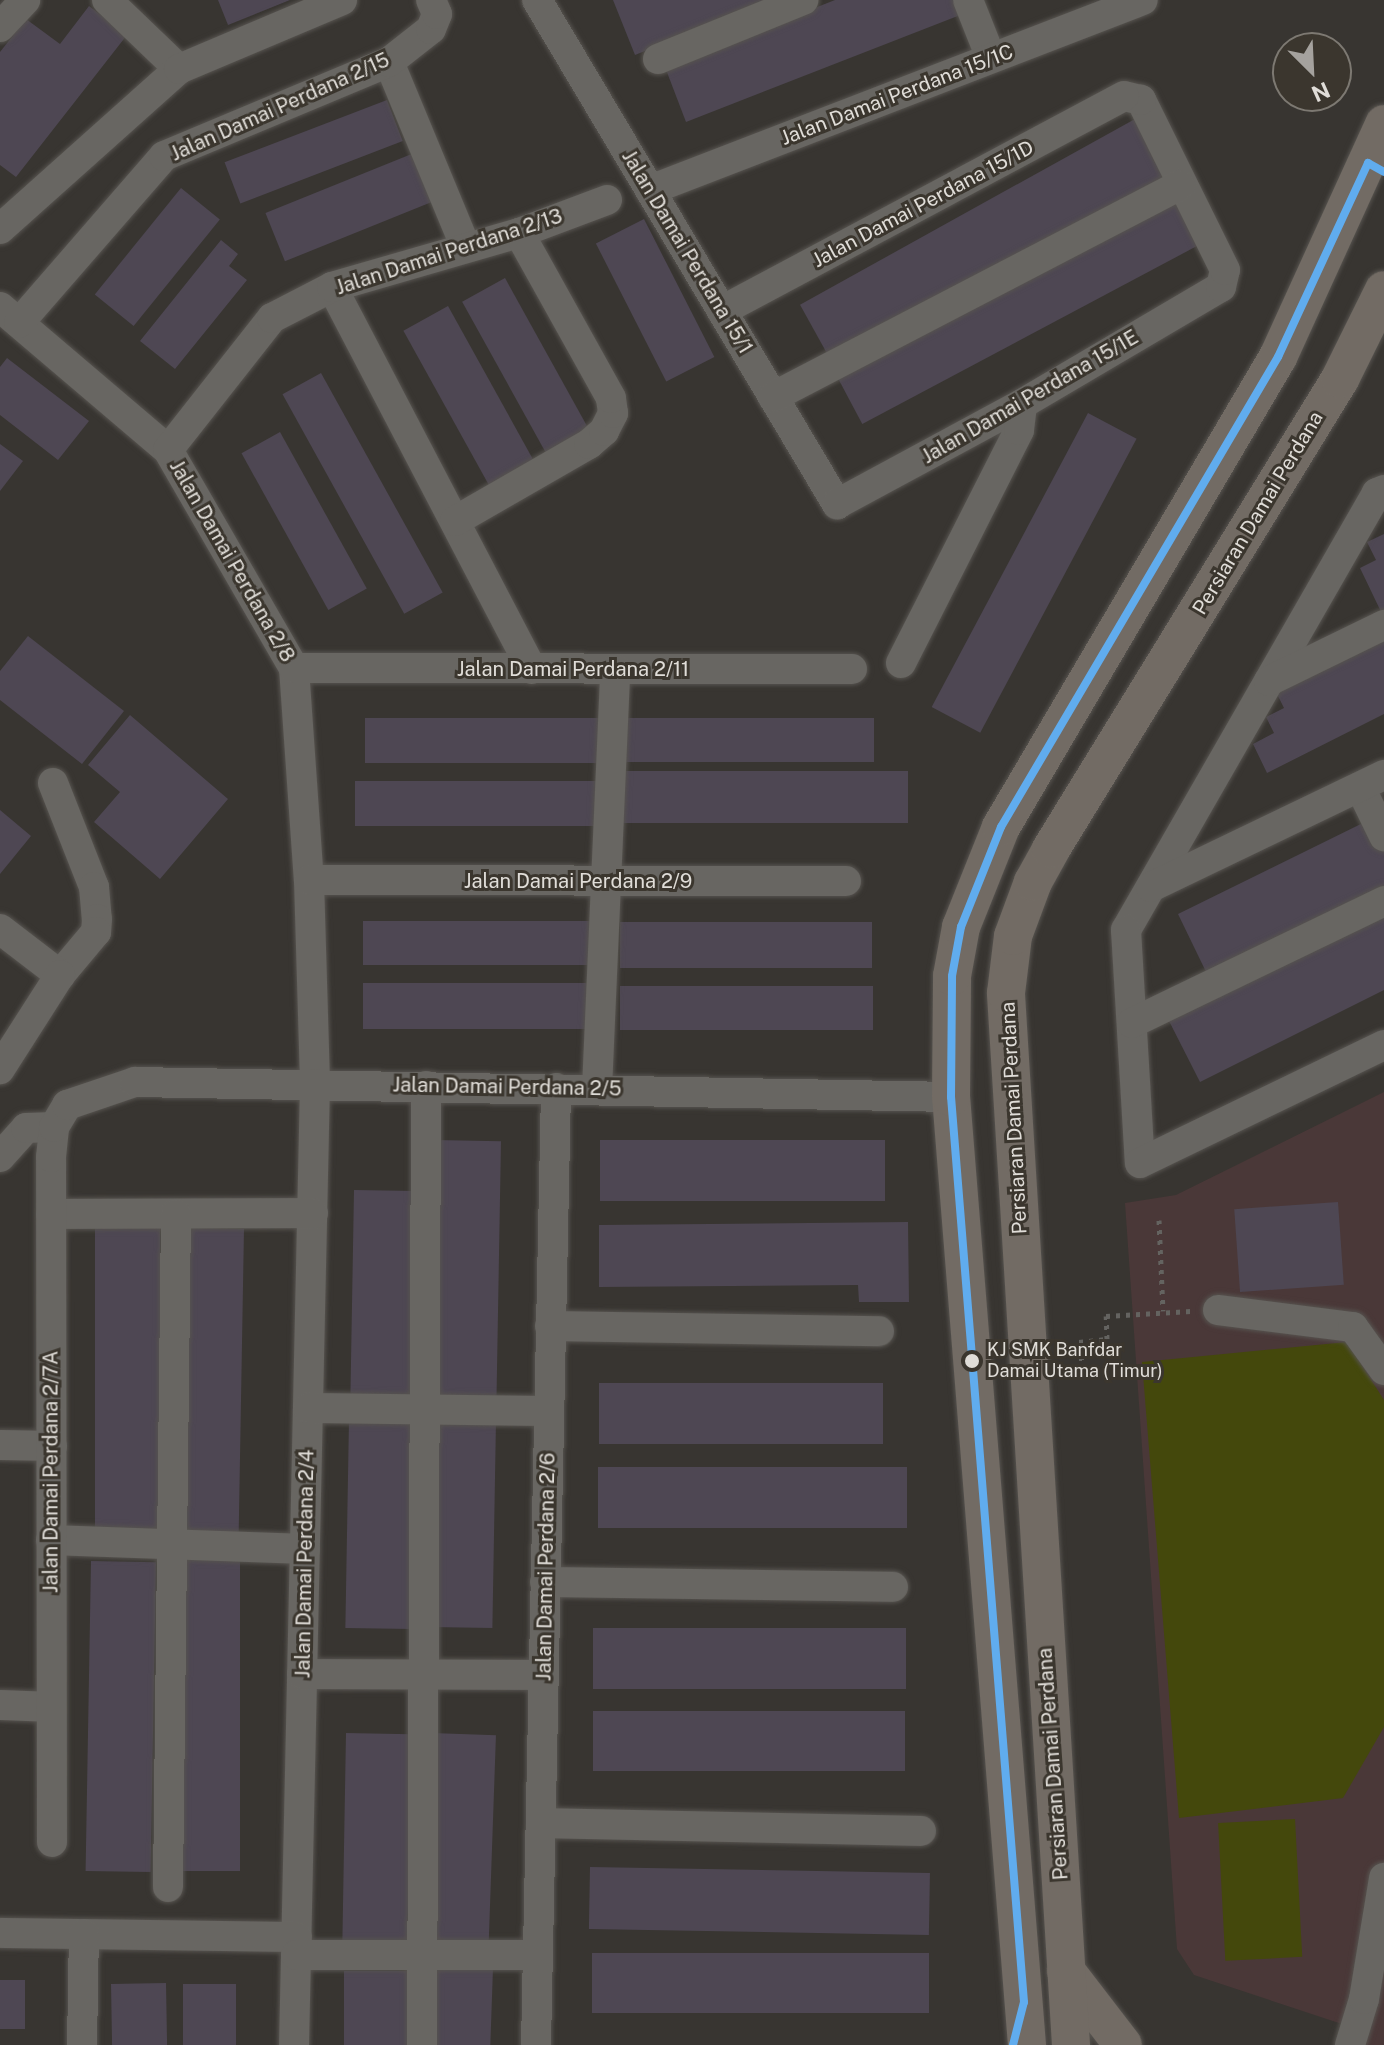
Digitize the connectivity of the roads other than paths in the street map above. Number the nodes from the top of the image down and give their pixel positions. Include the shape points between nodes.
1 (25, 0) edge
2 (107, 0) edge
3 (342, 0) edge
4 (431, 0) edge
5 (537, 0) edge
6 (803, 0) edge
7 (968, 0) edge
8 (1143, 0) edge
9 (0, 27) edge
10 (991, 58) junction
11 (658, 59) dead end
12 (389, 62) junction
13 (179, 69) junction
14 (1384, 124) edge
15 (1376, 168) edge
16 (1180, 185) junction
17 (650, 190) junction
18 (607, 200) dead end
19 (0, 229) edge
20 (519, 233) junction
21 (466, 248) junction
22 (332, 287) junction
23 (1384, 290) edge
24 (722, 311) junction
25 (10, 315) edge
26 (773, 397) junction
27 (1022, 404) junction
28 (168, 450) junction
29 (1380, 492) edge
30 (837, 504) joint
31 (455, 521) junction
32 (1384, 625) edge
33 (901, 663) dead end
34 (294, 668) junction
35 (532, 669) junction
36 (615, 669) junction
37 (852, 669) dead end
38 (1269, 681) junction
39 (1027, 778) junction
40 (1372, 781) edge
41 (53, 783) dead end
42 (1069, 820) junction
43 (1384, 836) edge
44 (309, 880) junction
45 (606, 881) junction
46 (846, 881) dead end
47 (1151, 887) junction
48 (1384, 901) edge
49 (0, 929) edge
50 (60, 975) junction
51 (1132, 1023) junction
52 (1384, 1045) edge
53 (0, 1069) edge
54 (315, 1084) junction
55 (426, 1086) junction
56 (556, 1088) junction
57 (597, 1089) junction
58 (951, 1097) junction
59 (61, 1116) junction
60 (0, 1157) edge
61 (313, 1213) junction
62 (51, 1214) junction
63 (176, 1214) junction
64 (1218, 1310) dead end
65 (550, 1326) junction
66 (879, 1331) dead end
67 (1384, 1370) edge
68 (308, 1408) junction
69 (549, 1411) junction
70 (427, 1412) junction
71 (0, 1445) edge
72 (52, 1446) junction
73 (51, 1540) junction
74 (173, 1543) junction
75 (305, 1549) junction
76 (545, 1582) junction
77 (893, 1587) dead end
78 (425, 1673) junction
79 (302, 1674) junction
80 (543, 1675) junction
81 (0, 1705) edge
82 (51, 1707) junction
83 (541, 1823) junction
84 (921, 1831) dead end
85 (52, 1842) dead end
86 (1384, 1878) edge
87 (168, 1887) dead end
88 (0, 1933) edge
89 (84, 1934) junction
90 (296, 1946) junction
91 (425, 1953) junction
92 (538, 1955) junction
93 (1377, 1964) edge
94 (1066, 1971) junction
95 (1024, 2002) junction
96 (1064, 2044) edge
97 (82, 2045) edge
98 (294, 2045) edge
99 (422, 2045) edge
100 (536, 2045) edge
101 (1013, 2045) edge
102 (1027, 2045) edge
103 (1123, 2045) edge
104 (1350, 2045) edge

1 - 9 street
2 - 13 street
3 - 13 street
4 - 12 street, Jalan Damai Perdana 2/15 via 437,14 431,29
5 - 17 street, Jalan Damai Perdana 15/1
6 - 11 street
7 - 10 street
8 - 10 street, Jalan Damai Perdana 15/1C
10 - 17 street, Jalan Damai Perdana 15/1C
12 - 21 street
12 - 25 street, Jalan Damai Perdana 2/15 via 164,156
13 - 19 street
14 - 15 main road
15 - 39 main road via 1278,357
16 - 24 street, Jalan Damai Perdana 15/1D via 1141,100 1124,96
16 - 26 street
16 - 27 street, Jalan Damai Perdana 15/1E via 1225,270 1221,287
17 - 24 street, Jalan Damai Perdana 15/1
18 - 20 street, Jalan Damai Perdana 2/13
20 - 21 street, Jalan Damai Perdana 2/13
20 - 31 street via 611,398 613,413 589,444
21 - 22 street, Jalan Damai Perdana 2/13
22 - 28 street, Jalan Damai Perdana 2/13 via 272,318
22 - 31 street
23 - 42 main road, Persiaran Damai Perdana via 1340,379
24 - 26 street, Jalan Damai Perdana 15/1
25 - 28 street, Jalan Damai Perdana 2/8
26 - 30 street, Jalan Damai Perdana 15/1
27 - 30 street, Jalan Damai Perdana 15/1E
27 - 33 street via 1019,430
28 - 34 street, Jalan Damai Perdana 2/8
29 - 38 street
31 - 35 street
32 - 38 street
34 - 35 street, Jalan Damai Perdana 2/11
34 - 44 street, Jalan Damai Perdana 2/8
35 - 36 street, Jalan Damai Perdana 2/11
36 - 37 street, Jalan Damai Perdana 2/11
36 - 45 street
38 - 47 street
39 - 42 main road via 1050,772 1072,783
39 - 58 main road via 961,927 952,976
40 - 43 street
40 - 47 street
41 - 50 street via 94,887 97,919 96,932
42 - 94 main road, Persiaran Damai Perdana via 1019,913 1006,993
44 - 45 street, Jalan Damai Perdana 2/9
44 - 54 street, Jalan Damai Perdana 2/8
45 - 46 street, Jalan Damai Perdana 2/9
45 - 57 street
47 - 51 street via 1126,930
48 - 51 street
49 - 50 street
50 - 53 street
51 - 52 street via 1140,1163
54 - 55 street, Jalan Damai Perdana 2/5
54 - 59 street, Jalan Damai Perdana 2/5 via 135,1082
54 - 61 street, Jalan Damai Perdana 2/4
55 - 56 street, Jalan Damai Perdana 2/5
55 - 70 street
56 - 57 street, Jalan Damai Perdana 2/5
56 - 65 street, Jalan Damai Perdana 2/6
57 - 58 street, Jalan Damai Perdana 2/5
58 - 95 main road
59 - 60 street, Jalan Damai Perdana 2/5 via 26,1128
59 - 62 street, Jalan Damai Perdana 2/7A
61 - 63 street
61 - 68 street, Jalan Damai Perdana 2/4
62 - 63 street
62 - 72 street, Jalan Damai Perdana 2/7A
63 - 74 street
64 - 67 street via 1353,1327
65 - 66 street
65 - 69 street, Jalan Damai Perdana 2/6
68 - 70 street
68 - 75 street, Jalan Damai Perdana 2/4
69 - 70 street
69 - 76 street, Jalan Damai Perdana 2/6
70 - 78 street
71 - 72 street
72 - 73 street, Jalan Damai Perdana 2/7A
73 - 74 street
73 - 82 street, Jalan Damai Perdana 2/7A
74 - 75 street
74 - 87 street
75 - 79 street, Jalan Damai Perdana 2/4
76 - 77 street
76 - 80 street, Jalan Damai Perdana 2/6
78 - 79 street
78 - 80 street
78 - 91 street
79 - 90 street, Jalan Damai Perdana 2/4
80 - 83 street, Jalan Damai Perdana 2/6
81 - 82 street
82 - 85 street, Jalan Damai Perdana 2/7A
83 - 84 street
83 - 92 street, Jalan Damai Perdana 2/6
86 - 93 street
88 - 89 street
89 - 90 street
89 - 97 street
90 - 91 street
90 - 98 street, Jalan Damai Perdana 2/4
91 - 92 street
91 - 99 street
92 - 100 street, Jalan Damai Perdana 2/6
93 - 104 street
94 - 96 main road, Persiaran Damai Perdana
94 - 103 main road
95 - 101 main road
95 - 102 main road

